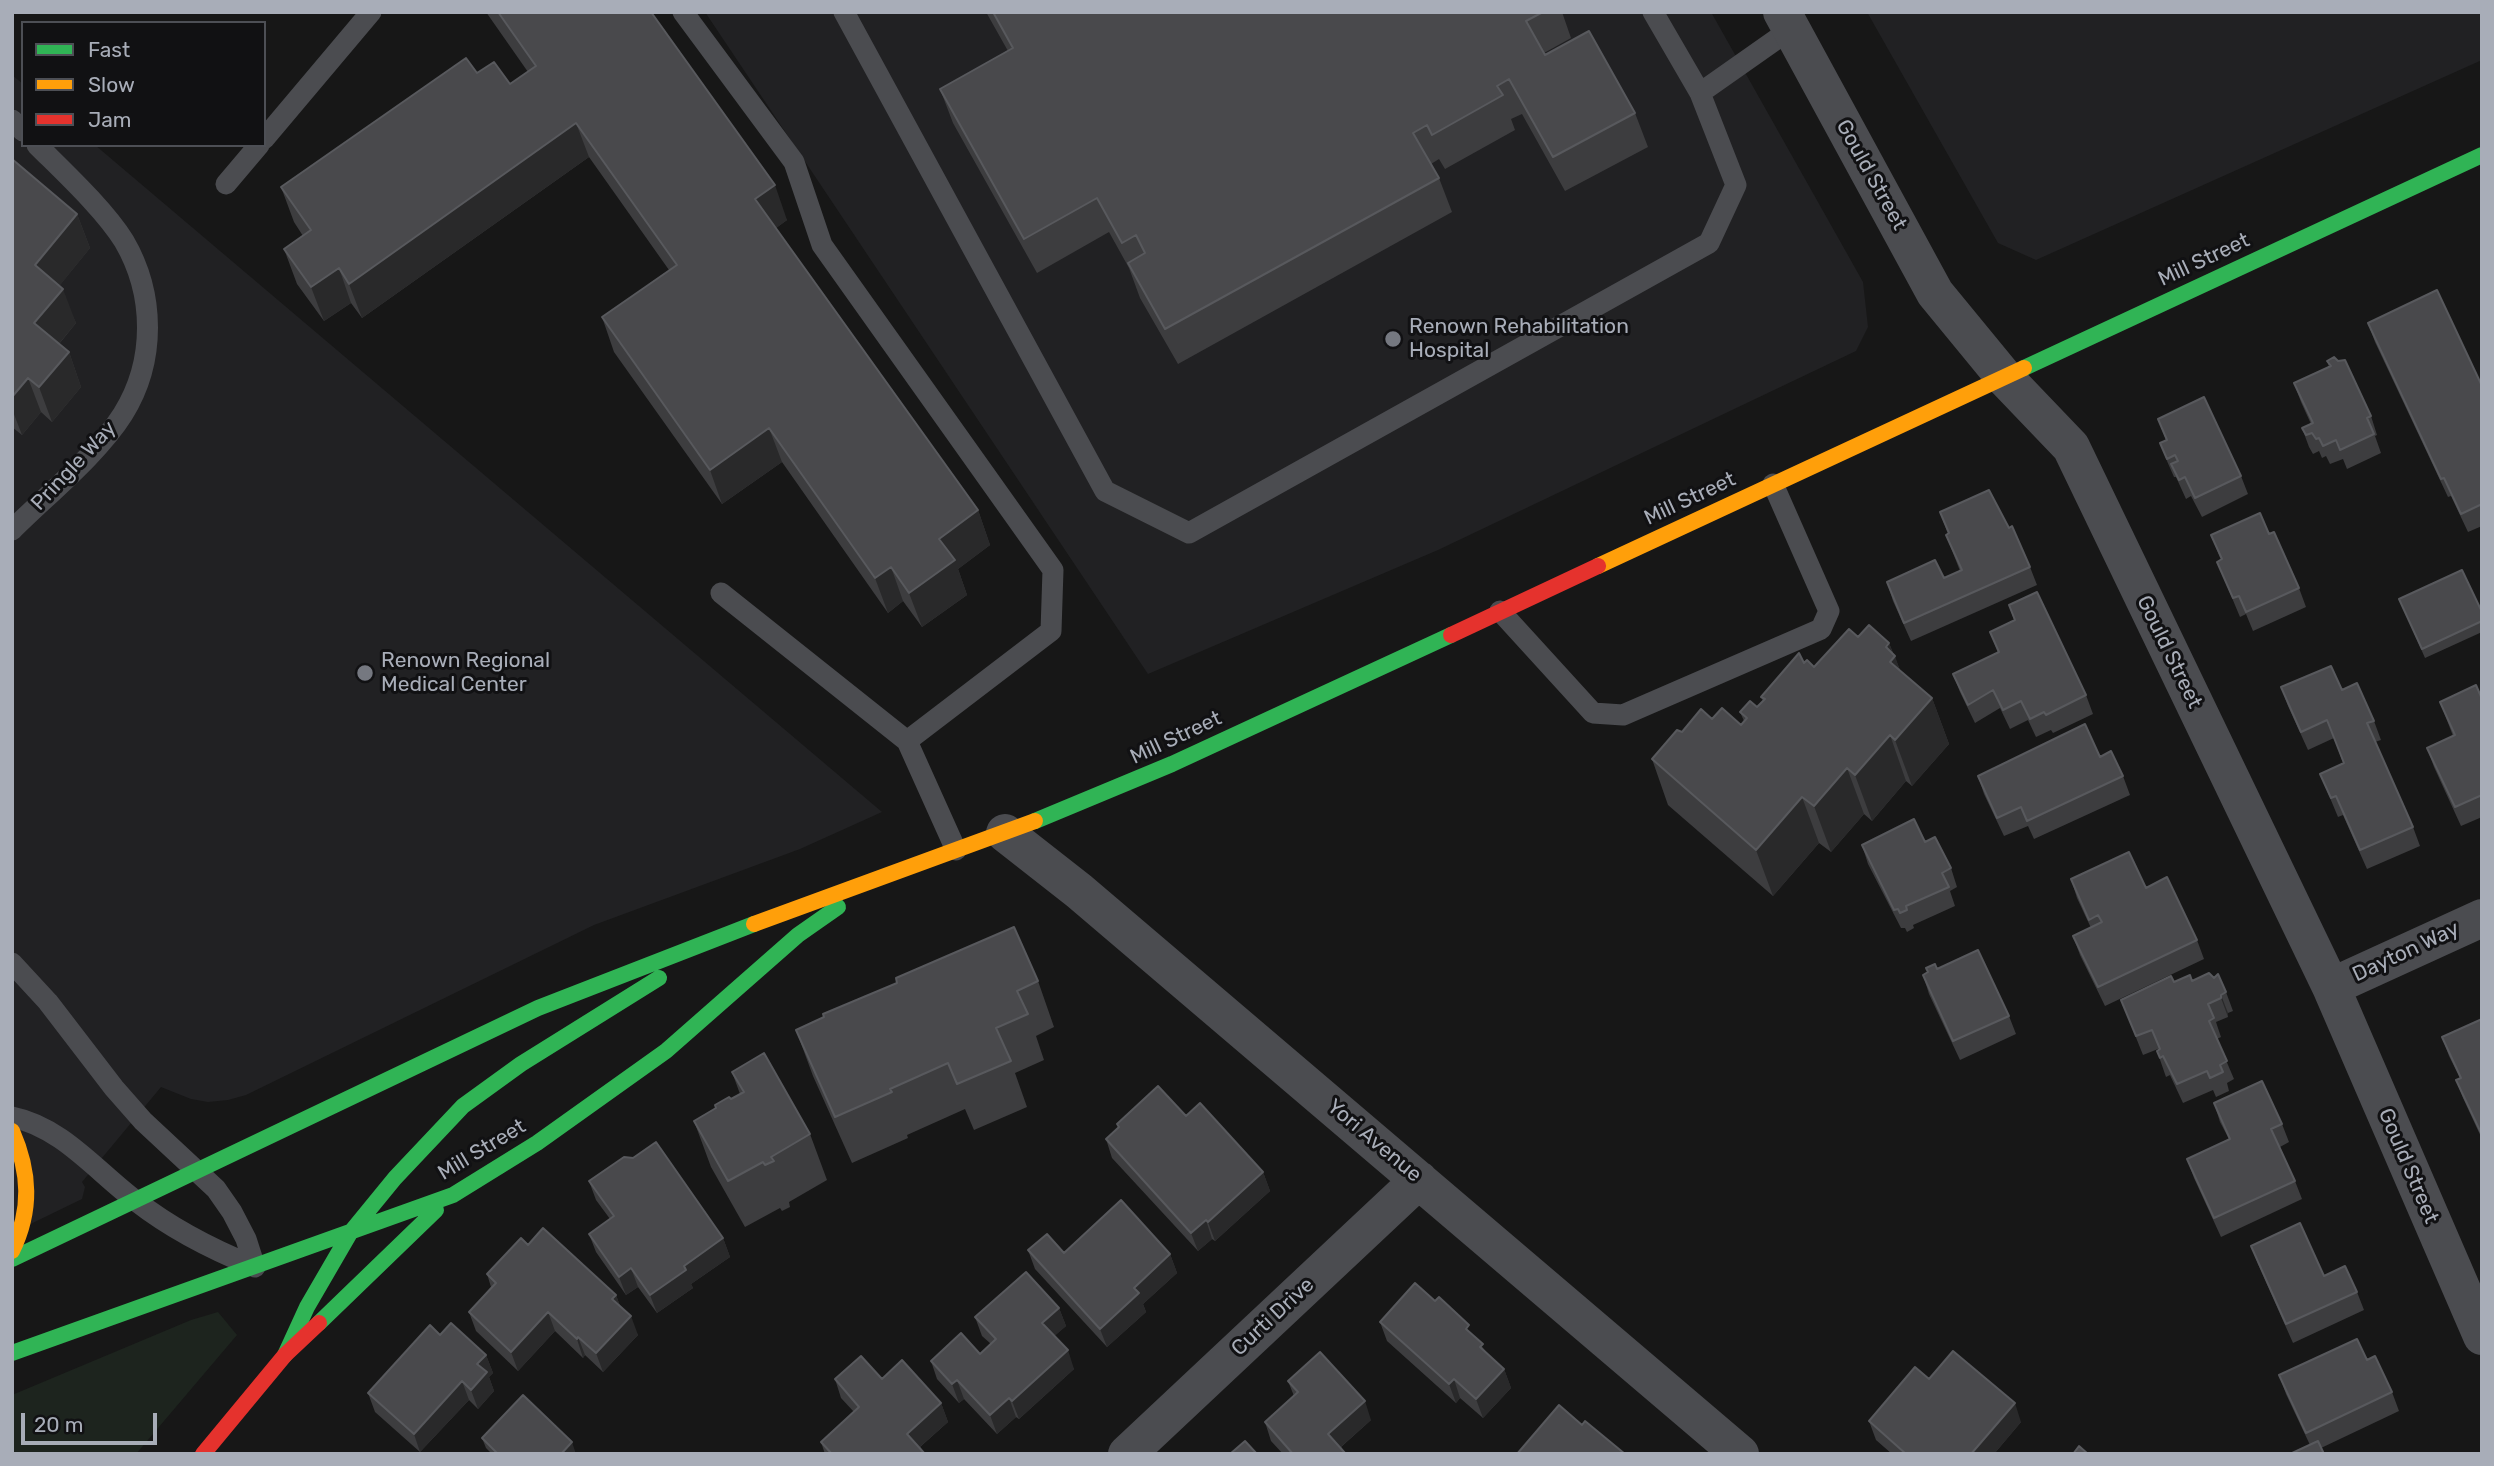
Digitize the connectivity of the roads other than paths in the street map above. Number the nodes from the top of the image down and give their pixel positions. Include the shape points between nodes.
1 (371, 12) edge
2 (683, 12) edge
3 (844, 12) edge
4 (1653, 12) edge
5 (1787, 21) edge
6 (1700, 93) junction
7 (266, 137) edge
8 (39, 147) edge
9 (257, 147) edge
10 (2482, 155) edge
11 (226, 184) dead end
12 (2004, 377) junction
13 (1773, 484) junction
14 (12, 530) edge
15 (722, 593) dead end
16 (1500, 611) junction
17 (907, 741) junction
18 (1005, 832) junction
19 (957, 850) junction
20 (910, 867) junction
21 (2482, 918) edge
22 (739, 930) junction
23 (12, 963) edge
24 (2331, 986) junction
25 (12, 1117) edge
26 (12, 1131) edge
27 (197, 1170) junction
28 (1419, 1180) junction
29 (453, 1195) junction
30 (134, 1200) junction
31 (350, 1233) junction
32 (12, 1251) edge
33 (12, 1259) edge
34 (255, 1267) junction
35 (2482, 1336) edge
36 (12, 1353) edge
37 (285, 1355) junction
38 (203, 1454) edge
39 (1128, 1454) edge
40 (1740, 1454) edge

1 - 7 lane
2 - 17 lane via 794,162 822,246 1052,570 1051,631
3 - 6 lane via 1105,491 1189,533 1709,243 1736,185
4 - 6 lane
5 - 6 lane
5 - 12 street, Gould Street via 1935,293
8 - 14 lane, Pringle Way via 123,239 144,290 147,351 123,414
9 - 11 lane
10 - 12 main road, Mill Street
12 - 13 main road, Mill Street
12 - 24 street, Gould Street via 2071,447
13 - 16 main road, Mill Street
13 - 16 lane via 1829,611 1821,629 1623,715 1593,713
15 - 17 lane
16 - 18 main road, Mill Street via 1139,778
17 - 19 lane
18 - 19 main road, Mill Street
18 - 28 street, Yori Avenue
19 - 20 main road, Mill Street
20 - 22 main road, Mill Street
20 - 29 main road, Mill Street via 846,901 798,935 666,1051 537,1143
21 - 24 street, Dayton Way
22 - 27 main road, Mill Street via 538,1008
22 - 31 main road via 576,1028 463,1106
23 - 27 lane via 114,1088
24 - 35 street, Gould Street
25 - 30 lane via 53,1134
26 - 32 main road via 22,1150 28,1192 26,1217
27 - 30 main road, Mill Street
27 - 34 lane via 232,1212
28 - 39 street, Curti Drive
28 - 40 street, Yori Avenue
29 - 31 main road, Mill Street
29 - 37 main road
30 - 33 main road, Mill Street
30 - 34 lane via 190,1238
31 - 34 main road, Mill Street
31 - 37 main road
34 - 36 main road, Mill Street
37 - 38 main road

